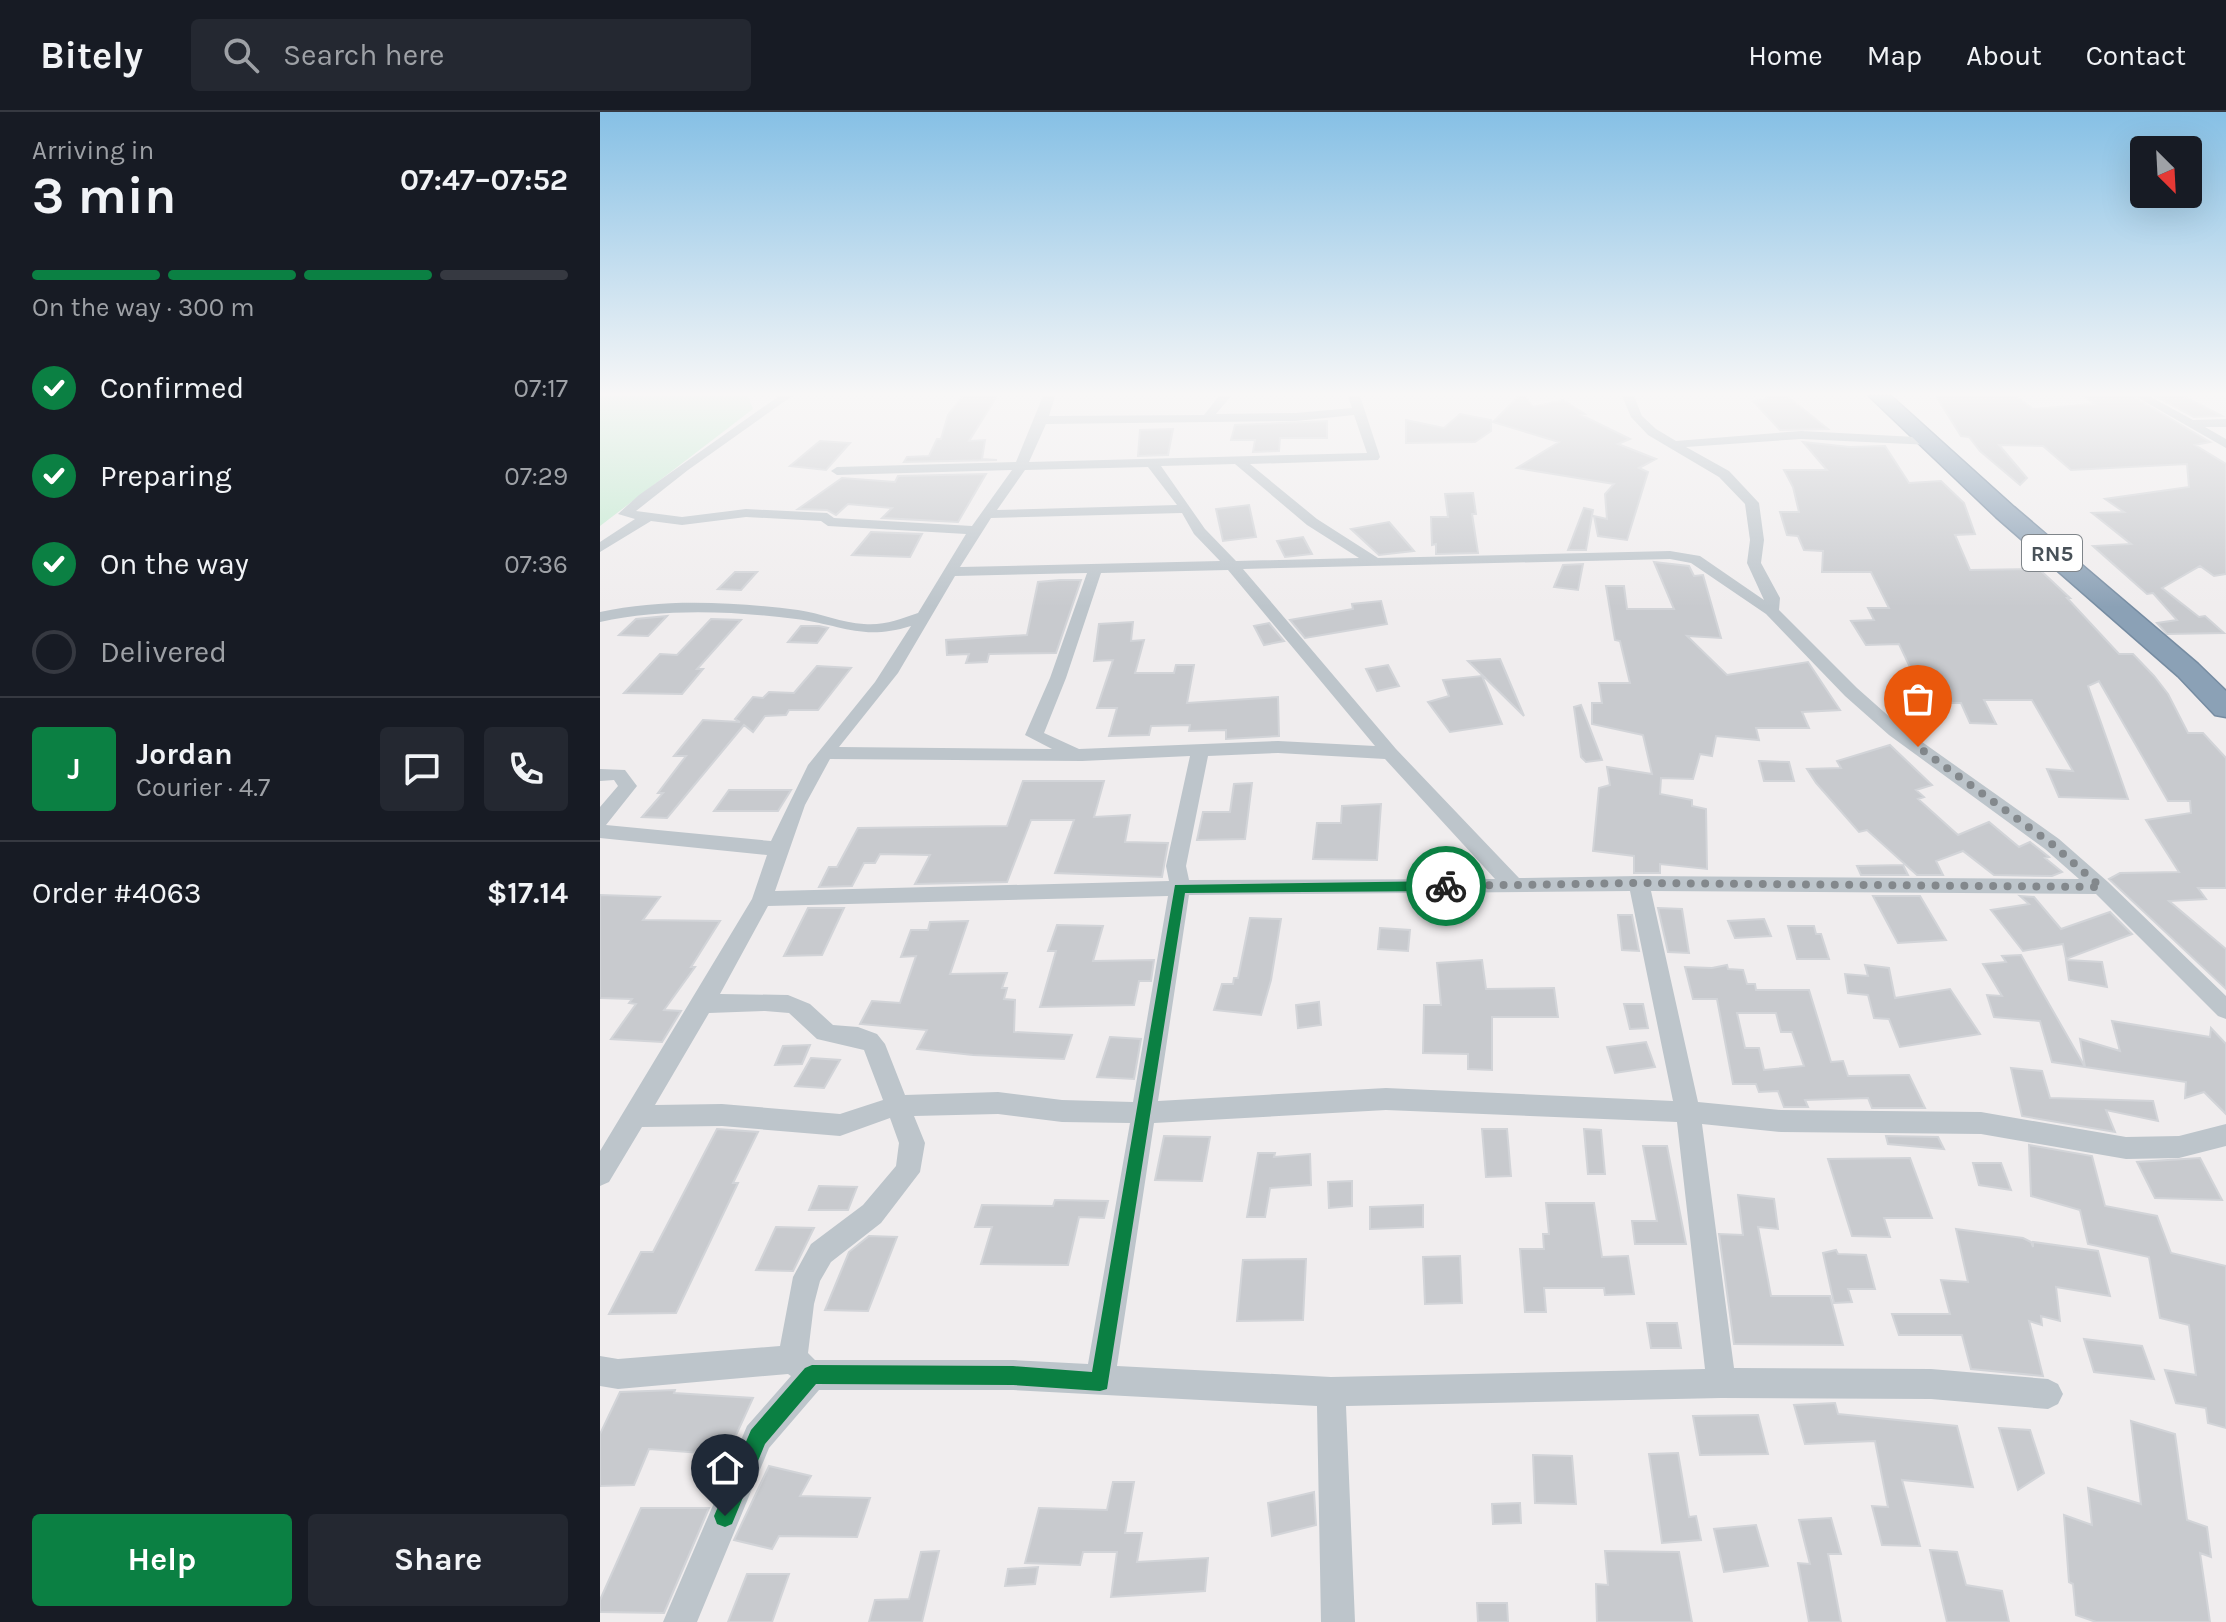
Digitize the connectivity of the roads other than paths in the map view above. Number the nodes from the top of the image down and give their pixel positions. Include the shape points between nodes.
1 (683, 466) edge
2 (1004, 466) edge
3 (1021, 466) edge
4 (1155, 466) edge
5 (1245, 466) edge
6 (1710, 466) edge
7 (1958, 466) edge
8 (837, 471) dead end
9 (1187, 509) junction
10 (987, 514) junction
11 (648, 517) junction
12 (975, 530) junction
13 (600, 548) edge
14 (1375, 562) junction
15 (1231, 564) junction
16 (1095, 570) junction
17 (948, 572) junction
18 (600, 601) edge
19 (1771, 611) junction
20 (607, 614) edge
21 (921, 617) junction
22 (2226, 708) edge
23 (1200, 750) junction
24 (826, 753) junction
25 (1390, 753) junction
26 (1082, 755) junction
27 (600, 775) edge
28 (600, 820) edge
29 (600, 831) edge
30 (779, 849) junction
31 (1639, 883) junction
32 (1514, 886) junction
33 (2101, 887) junction
34 (1180, 888) junction
35 (762, 899) junction
36 (703, 1004) junction
37 (2226, 1010) edge
38 (895, 1106) junction
39 (1688, 1112) junction
40 (1143, 1113) junction
41 (634, 1116) junction
42 (2226, 1135) edge
43 (600, 1174) edge
44 (803, 1367) junction
45 (600, 1371) edge
46 (1100, 1382) junction
47 (1721, 1383) junction
48 (1331, 1392) junction
49 (2048, 1394) dead end
50 (680, 1622) edge
51 (1338, 1622) edge

1 - 11 street via 625,514
2 - 8 street
3 - 10 street
4 - 9 street
5 - 14 street via 1312,522
6 - 19 street via 1752,503 1754,563 1772,598
7 - 22 highway, RN5
9 - 10 street
9 - 15 street via 1199,531
10 - 12 street
11 - 12 street via 682,521 746,513
11 - 13 street
12 - 17 street
14 - 15 street
14 - 19 street via 1670,555 1695,559
15 - 16 street
15 - 25 street
16 - 17 street
16 - 26 street via 1034,735
17 - 21 street
18 - 20 street
19 - 33 street via 1895,731 2052,844
20 - 21 street via 639,609 792,615 888,630
21 - 24 street via 897,662
23 - 25 street via 1278,747
23 - 26 street
23 - 34 street via 1176,866
24 - 26 street
24 - 30 street via 807,782
25 - 32 street
27 - 28 street via 619,774 628,786
29 - 30 street
30 - 35 street
31 - 32 street
31 - 33 street
31 - 39 street
32 - 34 street
33 - 37 street
34 - 35 street
34 - 40 street
35 - 36 street
36 - 38 street via 788,1003 801,1009 819,1030 867,1039
36 - 41 street
38 - 40 street via 998,1103
38 - 41 street via 840,1125 722,1115
38 - 44 street via 912,1143 907,1172 872,1214 821,1253 807,1277 800,1304
39 - 40 street via 1386,1099
39 - 42 street via 1781,1121 1981,1123 2126,1148 2179,1147
39 - 47 street
40 - 46 street
41 - 43 street
44 - 45 street
44 - 46 street
44 - 50 street via 758,1437
46 - 48 street
47 - 48 street
47 - 49 street via 1931,1384
48 - 51 street

